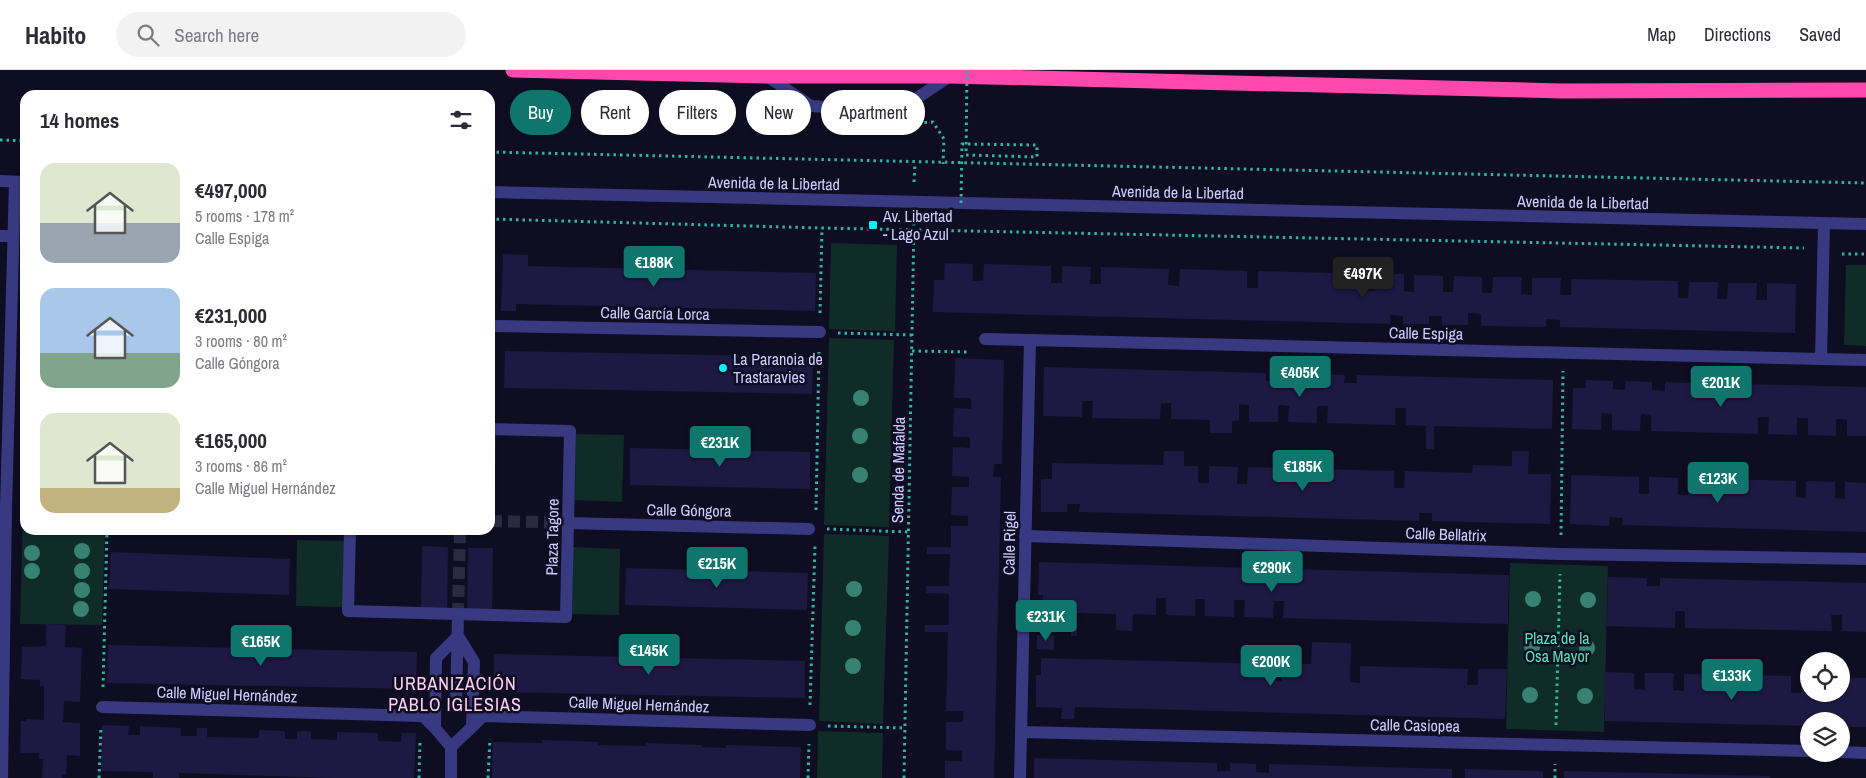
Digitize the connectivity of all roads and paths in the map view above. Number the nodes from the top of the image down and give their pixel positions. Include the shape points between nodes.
1 (513, 70) edge
2 (967, 70) edge
3 (767, 76) junction
4 (950, 76) junction
5 (1866, 90) edge
6 (925, 122) edge
7 (0, 140) edge
8 (20, 141) edge
9 (495, 152) edge
10 (914, 163) junction
11 (943, 164) junction
12 (0, 181) edge
13 (20, 182) edge
14 (1866, 184) edge
15 (495, 192) edge
16 (914, 203) junction
17 (961, 203) junction
18 (495, 219) edge
19 (1824, 224) junction
20 (1866, 224) edge
21 (822, 228) junction
22 (914, 230) junction
23 (0, 236) edge
24 (13, 236) junction
25 (1823, 254) junction
26 (1866, 254) edge
27 (495, 326) edge
28 (820, 332) junction
29 (913, 335) junction
30 (985, 339) dead end
31 (1030, 340) junction
32 (1821, 359) junction
33 (1866, 360) edge
34 (495, 429) edge
35 (568, 523) junction
36 (812, 529) junction
37 (909, 532) junction
38 (107, 535) edge
39 (350, 535) edge
40 (1025, 536) junction
41 (1866, 559) edge
42 (458, 614) junction
43 (458, 636) junction
44 (456, 705) dead end
45 (102, 707) junction
46 (421, 716) junction
47 (490, 717) junction
48 (810, 725) junction
49 (472, 727) junction
50 (435, 728) junction
51 (905, 728) junction
52 (1020, 732) junction
53 (451, 747) junction
54 (1800, 752) edge
55 (1850, 752) edge
56 (1866, 753) edge
57 (2, 778) edge
58 (99, 778) edge
59 (419, 778) edge
60 (450, 778) edge
61 (488, 778) edge
62 (808, 778) edge
63 (904, 778) edge
64 (1020, 778) edge

1 - 3 highway
2 - 17 path, bridge via 966,118 966,127 966,136 966,146 966,156 1037,157 1037,145 972,144 962,144
3 - 4 highway
3 - 4 street via 811,106 896,112
4 - 5 highway via 1562,91
6 - 11 path via 933,122 944,139
7 - 8 path
9 - 10 path
10 - 11 path
10 - 16 path, Senda de Mafalda
11 - 14 path
12 - 13 street
13 - 24 street
15 - 16 street, Avenida de la Libertad
16 - 17 street, Avenida de la Libertad
16 - 22 path, Senda de Mafalda
17 - 19 street, Avenida de la Libertad
18 - 21 path
19 - 20 street, Avenida de la Libertad
19 - 25 street
21 - 22 path
21 - 28 path
22 - 25 path via 1805,248
22 - 29 path, Senda de Mafalda
23 - 24 street
24 - 57 street
25 - 26 path
25 - 32 street
27 - 28 street, Calle García Lorca
28 - 29 path
28 - 36 path
29 - 37 path, Senda de Mafalda
30 - 31 street, Calle Espiga
31 - 32 street, Calle Espiga
31 - 40 street, Calle Rigel
32 - 33 street, Calle Espiga
34 - 35 street, Plaza Tagore via 570,431
35 - 36 street, Calle Góngora
35 - 42 street, Plaza Tagore via 566,618
36 - 37 path
36 - 48 path
37 - 51 path, Senda de Mafalda
38 - 45 path
39 - 42 street, Plaza Tagore via 348,611
40 - 41 street, Calle Bellatrix via 1560,554
40 - 52 street, Calle Rigel
42 - 43 street
43 - 44 street
43 - 49 street via 474,662
43 - 50 street via 436,658
45 - 46 street, Calle Miguel Hernández
45 - 58 path
46 - 50 street
46 - 59 path
47 - 48 street, Calle Miguel Hernández
47 - 49 street via 484,716
47 - 61 path
48 - 51 path
48 - 62 path
49 - 53 street
50 - 53 street
51 - 63 path, Senda de Mafalda
52 - 54 street, Calle Casiopea
52 - 64 street, Calle Rigel
53 - 60 street
55 - 56 street

